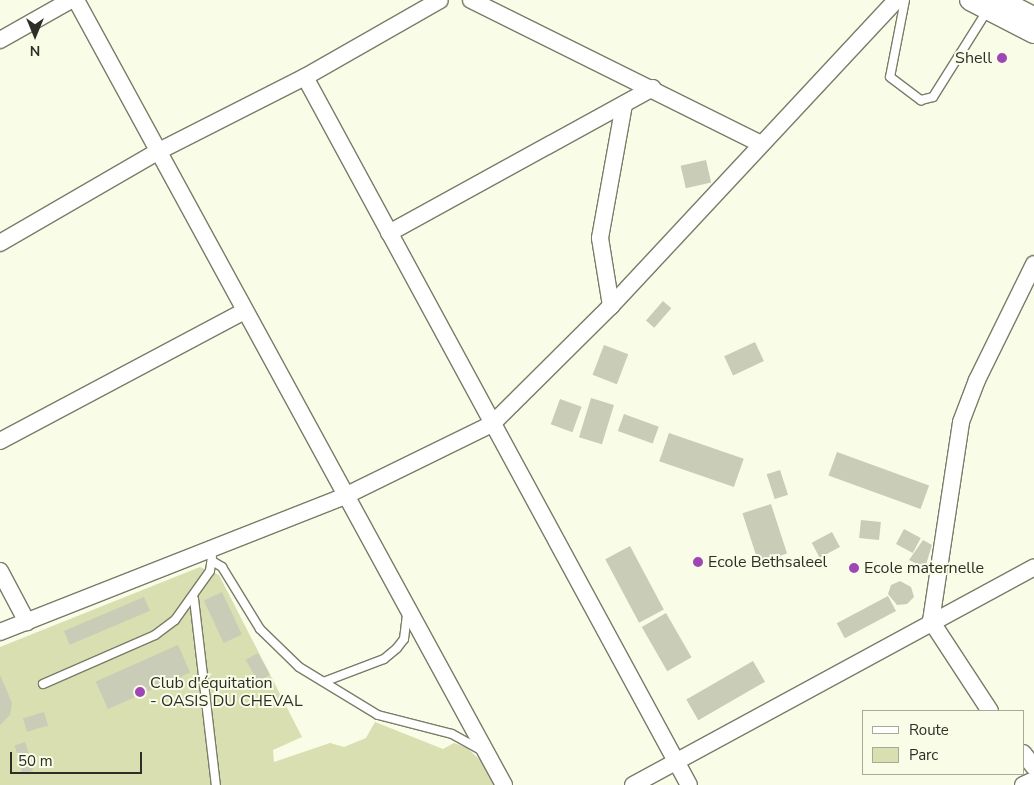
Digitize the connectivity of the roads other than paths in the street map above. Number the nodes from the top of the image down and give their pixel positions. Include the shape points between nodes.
1 (71, 0) edge
2 (76, 0) edge
3 (440, 0) edge
4 (471, 0) edge
5 (896, 0) edge
6 (905, 0) edge
7 (970, 0) edge
8 (994, 4) edge
9 (1034, 17) edge
10 (1034, 33) edge
11 (0, 40) edge
12 (305, 77) junction
13 (653, 88) junction
14 (624, 104) junction
15 (759, 142) junction
16 (159, 151) junction
17 (389, 233) junction
18 (0, 243) edge
19 (1032, 271) edge
20 (611, 306) junction
21 (245, 311) junction
22 (492, 424) junction
23 (0, 441) edge
24 (347, 495) junction
25 (213, 554) junction
26 (1034, 567) edge
27 (0, 571) edge
28 (194, 597) junction
29 (406, 606) junction
30 (27, 622) junction
31 (931, 622) junction
32 (0, 632) edge
33 (326, 681) junction
34 (43, 684) dead end
35 (989, 710) edge
36 (484, 752) junction
37 (1024, 754) edge
38 (673, 760) junction
39 (1034, 767) edge
40 (1034, 780) edge
41 (216, 785) edge
42 (504, 785) edge
43 (634, 785) edge
44 (689, 785) edge
45 (1023, 785) edge

1 - 11 street
2 - 16 street
3 - 12 street
4 - 13 street
5 - 15 street
6 - 8 lane via 890,78 920,100 933,97
7 - 8 street
8 - 9 street
8 - 10 street
12 - 16 street
12 - 17 street
13 - 14 street
13 - 15 street
14 - 17 street
14 - 20 street via 600,238
15 - 20 street
16 - 18 street
16 - 21 street
17 - 22 street
19 - 31 street via 961,422
20 - 22 street
21 - 23 street
21 - 24 street
22 - 24 street
22 - 38 street
24 - 25 street
24 - 29 street
25 - 28 lane
25 - 30 street
25 - 33 lane via 260,629 282,653
26 - 31 street
27 - 30 street
28 - 34 lane via 155,635
28 - 41 lane via 192,618
29 - 33 lane via 404,639 397,648 384,659
29 - 36 street
30 - 32 street
31 - 35 street
31 - 38 street
33 - 36 lane via 378,715 452,734
36 - 42 street
37 - 39 street
38 - 43 street
38 - 44 street
40 - 45 street

